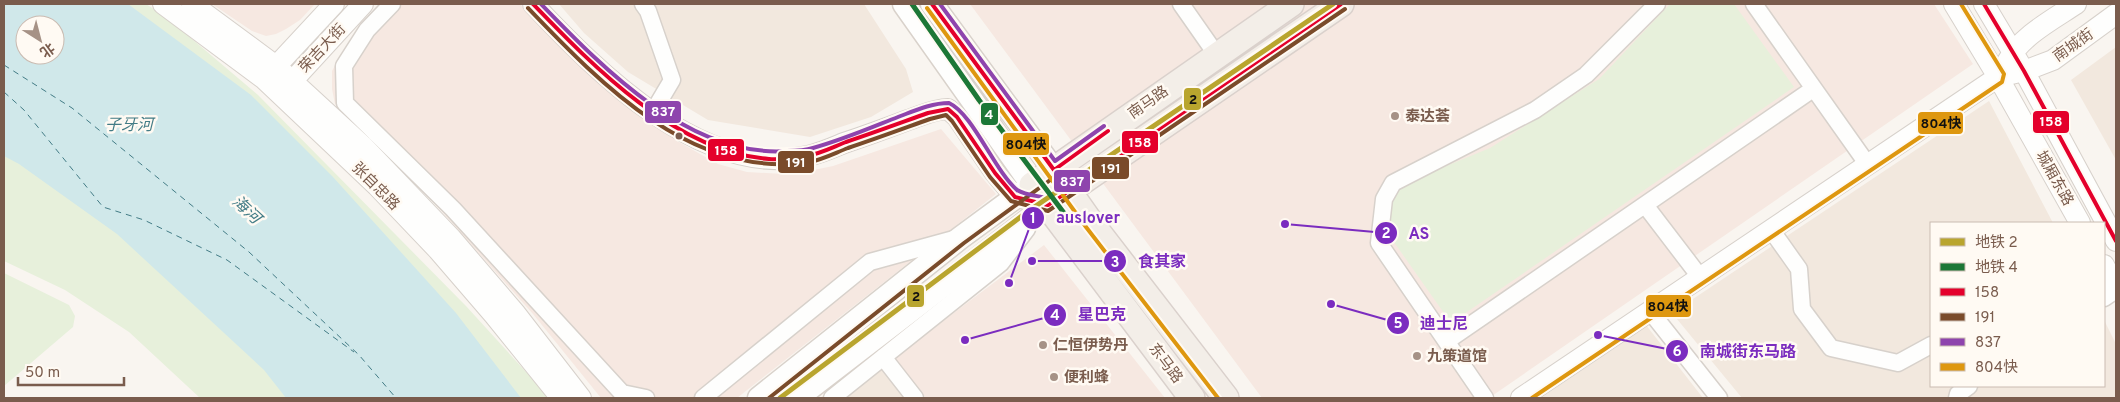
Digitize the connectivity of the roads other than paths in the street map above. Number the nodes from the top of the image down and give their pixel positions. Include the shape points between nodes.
1 (162, 4) edge
2 (192, 4) edge
3 (334, 4) edge
4 (363, 4) edge
5 (392, 4) edge
6 (532, 4) edge
7 (643, 4) edge
8 (904, 4) edge
9 (932, 4) edge
10 (1181, 4) edge
11 (1291, 4) edge
12 (1341, 4) edge
13 (1657, 4) edge
14 (1754, 4) edge
15 (1954, 4) edge
16 (1984, 4) edge
17 (2076, 4) edge
18 (2116, 14) edge
19 (2012, 51) junction
20 (1216, 54) junction
21 (2024, 71) junction
22 (270, 72) junction
23 (1998, 77) junction
24 (287, 87) junction
25 (1813, 89) junction
26 (653, 112) junction
27 (1868, 165) junction
28 (1061, 180) junction
29 (1023, 191) junction
30 (1048, 205) junction
31 (1645, 205) junction
32 (2079, 222) edge
33 (1772, 231) junction
34 (960, 238) junction
35 (2116, 241) edge
36 (2105, 267) edge
37 (1700, 277) junction
38 (2116, 289) edge
39 (2105, 297) edge
40 (1650, 311) junction
41 (1447, 342) junction
42 (1930, 346) edge
43 (883, 357) junction
44 (1968, 387) edge
45 (561, 398) edge
46 (581, 398) edge
47 (646, 398) edge
48 (703, 398) edge
49 (759, 398) edge
50 (797, 398) edge
51 (832, 398) edge
52 (914, 398) edge
53 (1192, 398) edge
54 (1226, 398) edge
55 (1485, 398) edge
56 (1521, 398) edge
57 (1719, 398) edge
58 (1957, 398) edge

1 - 22 street, 张自忠路
2 - 22 street, 张自忠路
3 - 22 street, 荣吉大街
4 - 24 street, 荣吉大街
5 - 47 street via 367,30 344,66 345,103 453,209 622,393
6 - 26 street via 597,70
7 - 26 street via 672,80
8 - 29 main road
9 - 28 main road
10 - 20 street
11 - 20 main road, 南马路
12 - 28 main road, 南马路
13 - 41 street via 1586,74 1542,105 1393,183 1384,199 1379,243
14 - 25 street
15 - 23 street, 城厢东路
16 - 19 street, 城厢东路
17 - 19 street, 南城街
18 - 21 street, 南城街 via 2052,60
19 - 21 street, 城厢东路
19 - 23 street, 南城街
20 - 28 main road, 南马路
21 - 23 street, 南城街
21 - 35 street, 城厢东路
22 - 24 street, 张自忠路
23 - 27 street, 南城街
23 - 32 street, 城厢东路
24 - 45 street, 张自忠路 via 438,250
24 - 46 street, 张自忠路 via 362,145 451,238 516,314
25 - 27 street
25 - 31 street
26 - 29 street via 724,150 758,159 778,159 816,154 948,109 996,173
27 - 33 street, 南城街
28 - 29 main road, 南马路
28 - 30 main road, 南马路
28 - 54 main road, 东马路
29 - 30 main road, 东马路
29 - 34 main road
30 - 43 street via 1001,263
30 - 50 main road
30 - 53 main road, 东马路
31 - 37 street
31 - 41 street
33 - 37 street, 南城街
33 - 42 street via 1799,269 1802,309 1831,348 1898,363
34 - 48 street via 870,262
34 - 49 main road
36 - 38 street
37 - 40 street, 南城街
38 - 39 street
40 - 56 street, 南城街
40 - 57 street
41 - 55 street
43 - 51 street
43 - 52 street
44 - 58 street

